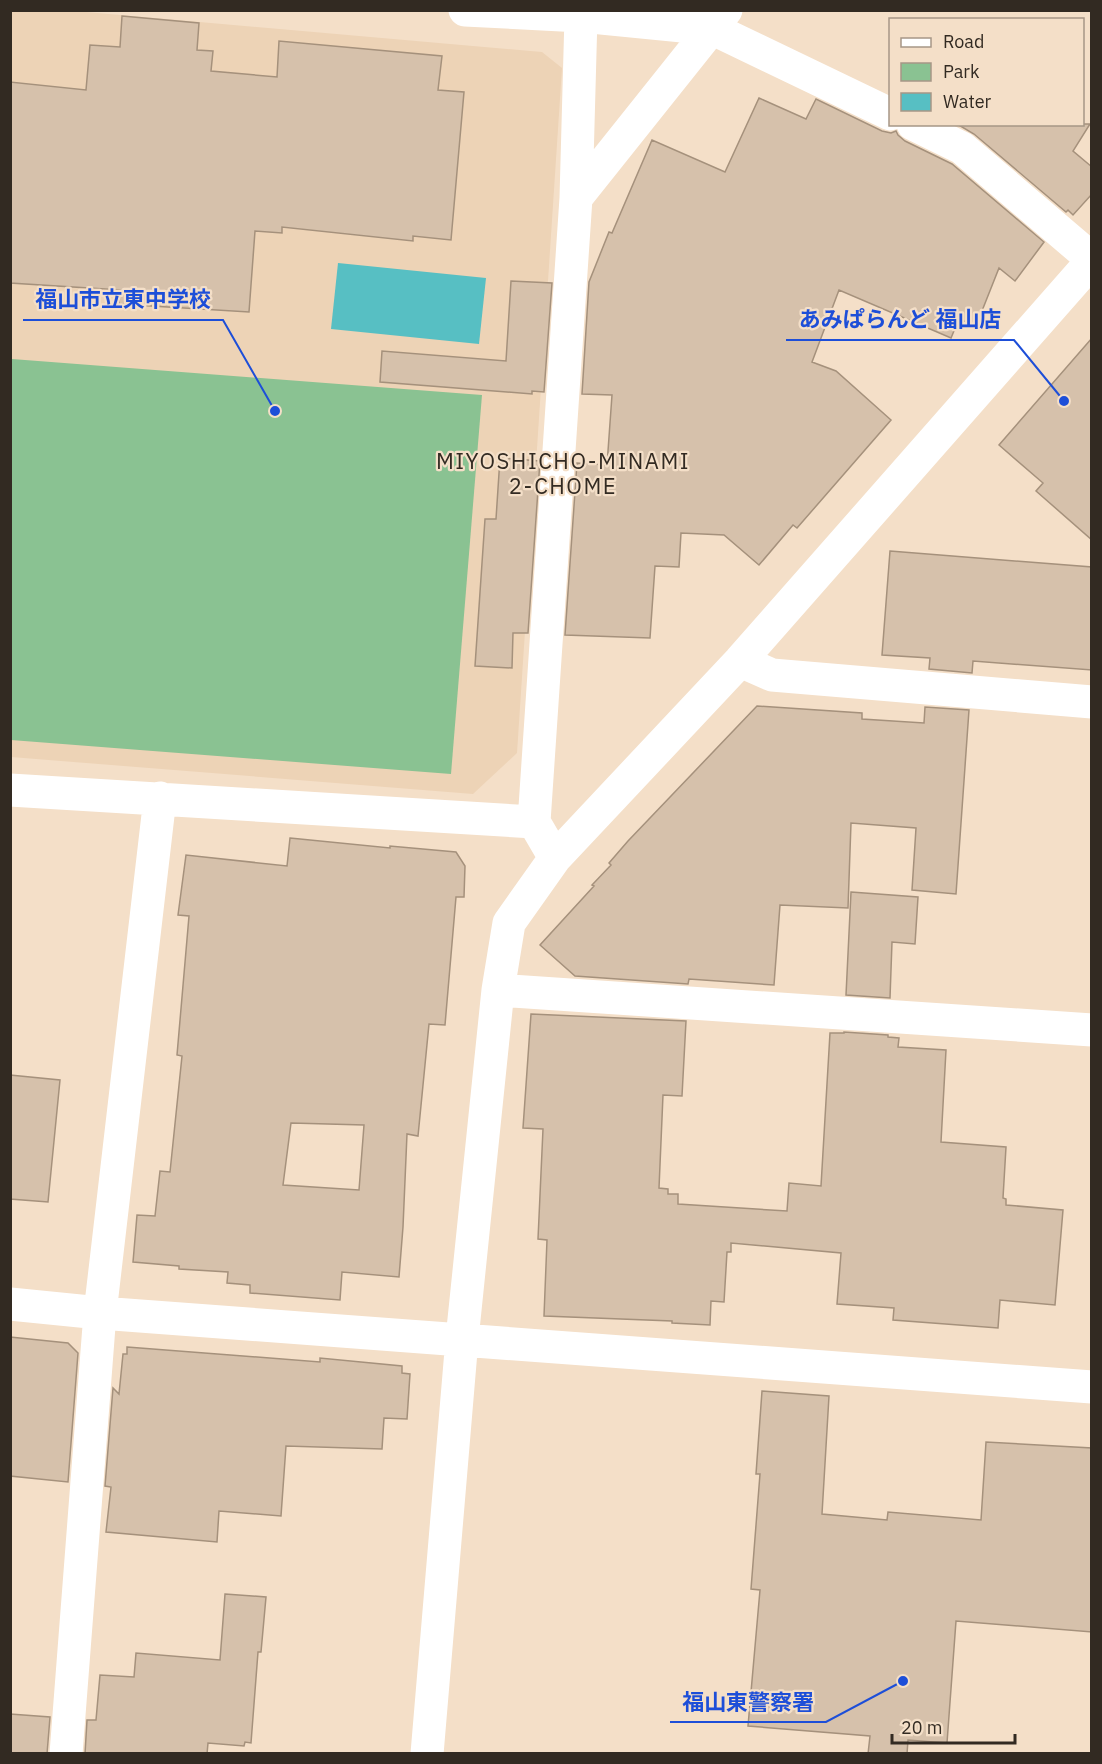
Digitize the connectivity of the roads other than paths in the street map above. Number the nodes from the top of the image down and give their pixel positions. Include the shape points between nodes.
1 (465, 10) edge
2 (581, 16) junction
3 (719, 20) edge
4 (889, 113) edge
5 (917, 126) edge
6 (576, 198) junction
7 (1092, 260) edge
8 (740, 661) junction
9 (1092, 702) edge
10 (10, 789) edge
11 (160, 798) junction
12 (534, 822) junction
13 (555, 858) junction
14 (498, 990) junction
15 (1092, 1030) edge
16 (10, 1305) edge
17 (100, 1313) junction
18 (462, 1339) junction
19 (1092, 1387) edge
20 (66, 1754) edge
21 (426, 1754) edge

1 - 2 street
2 - 3 street
2 - 6 street
3 - 4 street
3 - 6 street
5 - 7 street via 962,148
6 - 12 street
7 - 8 street
8 - 9 street via 772,675
8 - 13 street
10 - 11 street
11 - 12 street
11 - 17 street
12 - 13 street
13 - 14 street via 509,923
14 - 15 street
14 - 18 street
16 - 17 street
17 - 18 street
17 - 20 street
18 - 19 street
18 - 21 street

